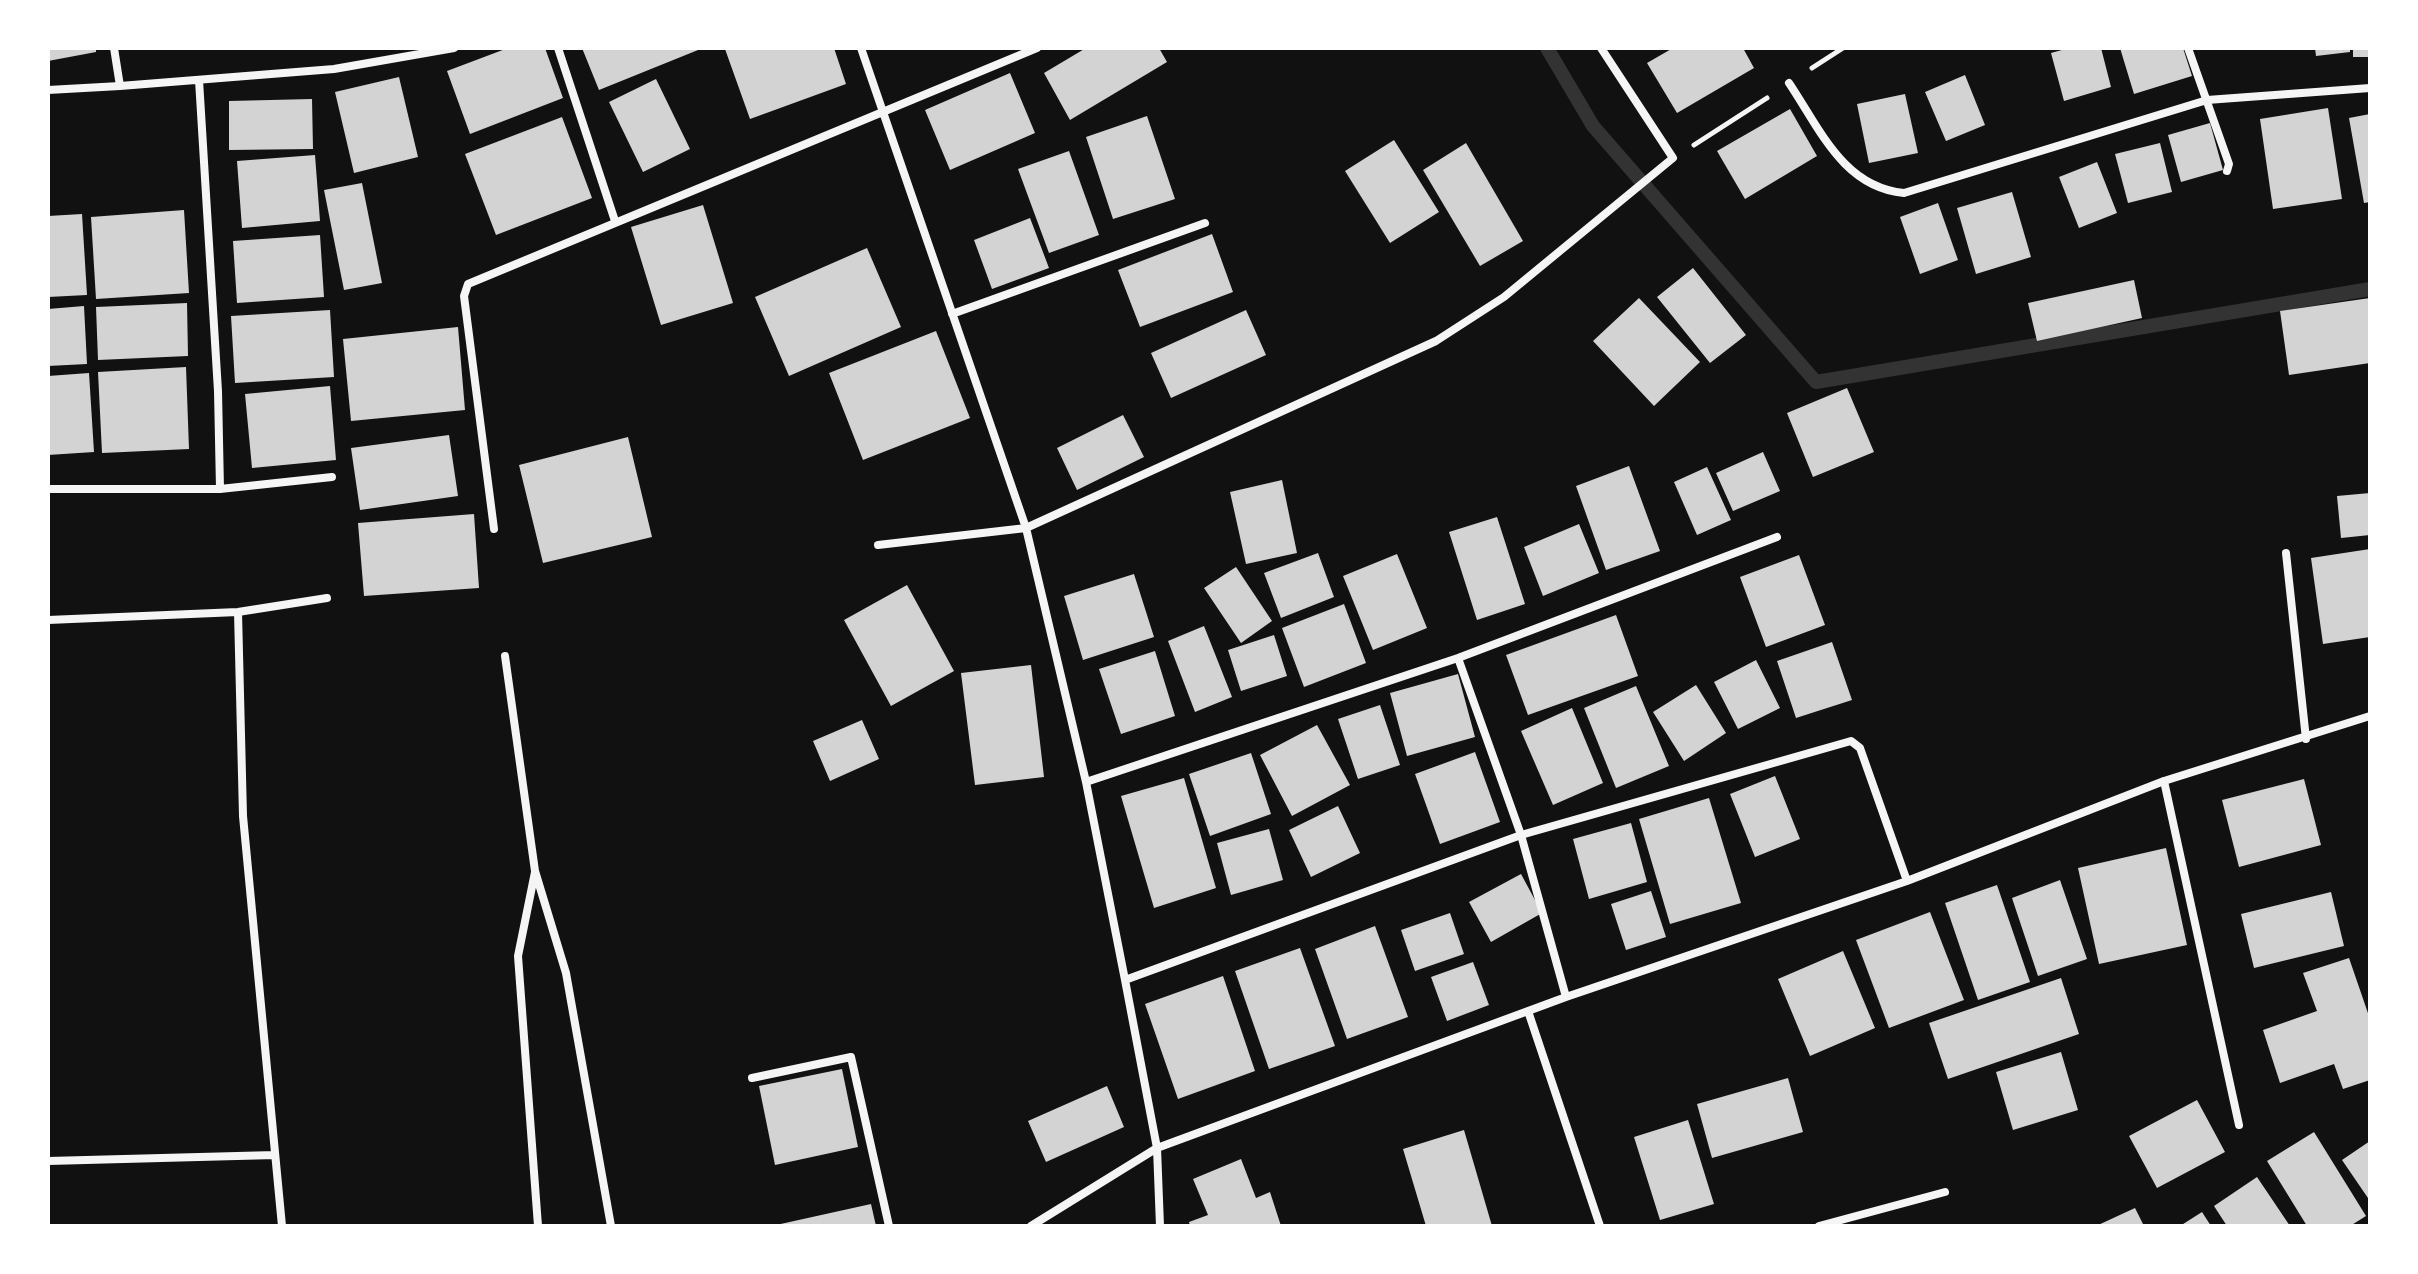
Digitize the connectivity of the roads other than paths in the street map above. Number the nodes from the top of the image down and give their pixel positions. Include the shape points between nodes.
1 (114, 48) edge
2 (454, 48) edge
3 (558, 48) edge
4 (861, 48) edge
5 (1037, 48) edge
6 (1601, 48) edge
7 (2188, 48) edge
8 (199, 80) junction
9 (1789, 83) road end
10 (120, 86) junction
11 (2370, 88) edge
12 (48, 90) edge
13 (2207, 100) junction
14 (881, 110) junction
15 (2227, 171) dead end
16 (615, 221) junction
17 (1205, 223) dead end
18 (952, 314) junction
19 (332, 477) dead end
20 (48, 489) edge
21 (220, 489) junction
22 (1026, 528) junction
23 (494, 529) dead end
24 (1777, 537) dead end
25 (878, 545) dead end
26 (2286, 553) dead end
27 (327, 598) dead end
28 (238, 612) junction
29 (48, 620) edge
30 (505, 656) dead end
31 (1458, 658) junction
32 (2370, 716) edge
33 (2306, 739) junction
34 (2164, 781) junction
35 (1086, 782) junction
36 (1521, 835) junction
37 (535, 871) junction
38 (1907, 881) junction
39 (1125, 980) junction
40 (1566, 997) junction
41 (1528, 1011) junction
42 (752, 1078) dead end
43 (2239, 1125) dead end
44 (1157, 1148) junction
45 (275, 1155) junction
46 (48, 1161) edge
47 (1945, 1192) dead end
48 (282, 1226) edge
49 (538, 1226) edge
50 (611, 1226) edge
51 (889, 1226) edge
52 (1031, 1226) edge
53 (1160, 1226) edge
54 (1600, 1226) edge
55 (1819, 1226) edge

1 - 10 street
2 - 8 street via 334,69
3 - 16 street
4 - 14 street
5 - 14 street
6 - 22 street via 1673,158 1504,297 1436,341
7 - 13 street
8 - 10 street
8 - 21 street
9 - 13 street via 1842,163 1880,191 1904,193
10 - 12 street
11 - 13 street
13 - 15 street
14 - 16 street
14 - 18 street
16 - 23 street via 468,284 464,296
17 - 18 street
18 - 22 street
19 - 21 street
20 - 21 street
22 - 25 street
22 - 35 street
24 - 31 street
26 - 33 street
27 - 28 street
28 - 29 street
28 - 45 street via 243,816
30 - 37 street
31 - 35 street
31 - 36 street
32 - 33 street
33 - 34 street
34 - 38 street
34 - 43 street
35 - 39 street
36 - 38 street via 1853,741 1860,748
36 - 39 street
36 - 40 street
37 - 49 street via 518,956
37 - 50 street via 566,973
38 - 40 street
39 - 44 street
40 - 41 street
41 - 44 street
41 - 54 street
42 - 51 street via 851,1057
44 - 52 street
44 - 53 street
45 - 46 street
45 - 48 street
47 - 55 street

